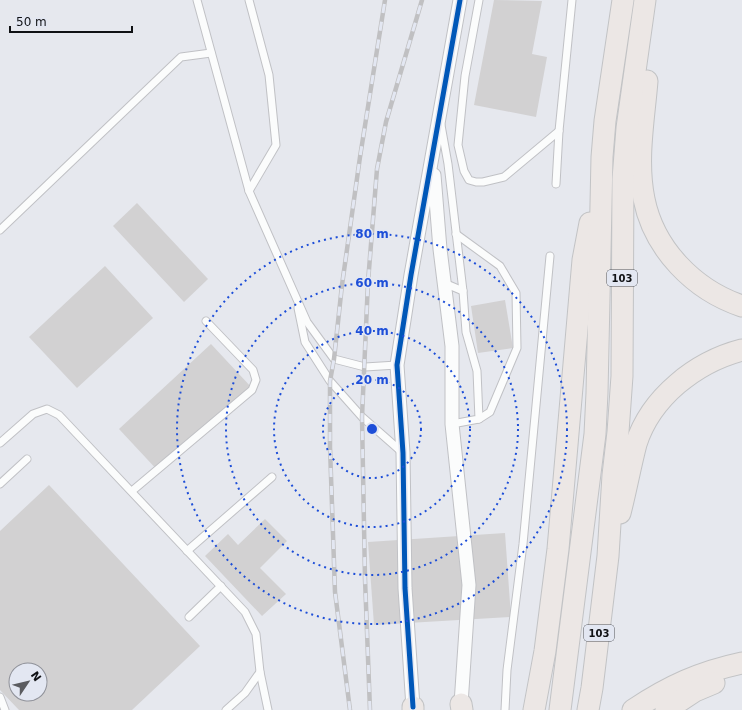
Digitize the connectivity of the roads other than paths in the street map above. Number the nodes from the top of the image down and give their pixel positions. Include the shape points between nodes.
1 (197, 0) edge
2 (249, 0) edge
3 (460, 0) edge
4 (479, 0) edge
5 (572, 0) edge
6 (644, 0) edge
7 (649, 0) edge
8 (619, 4) edge
9 (212, 53) junction
10 (440, 115) junction
11 (559, 130) junction
12 (432, 157) junction
13 (602, 157) junction
14 (556, 184) dead end
15 (249, 191) junction
16 (0, 230) edge
17 (456, 234) junction
18 (550, 256) dead end
19 (444, 283) junction
20 (463, 291) junction
21 (295, 292) junction
22 (742, 306) edge
23 (206, 321) dead end
24 (742, 350) edge
25 (397, 365) junction
26 (479, 419) junction
27 (452, 424) junction
28 (0, 443) edge
29 (403, 454) junction
30 (27, 459) dead end
31 (272, 477) dead end
32 (0, 484) edge
33 (132, 491) junction
34 (187, 551) junction
35 (608, 556) junction
36 (221, 586) junction
37 (189, 617) dead end
38 (567, 656) junction
39 (742, 663) edge
40 (260, 672) junction
41 (742, 676) edge
42 (592, 688) junction
43 (0, 697) edge
44 (462, 707) edge
45 (413, 708) edge
46 (5, 710) edge
47 (226, 710) edge
48 (268, 710) edge
49 (505, 710) edge
50 (534, 710) edge
51 (555, 710) edge
52 (560, 710) edge
53 (588, 710) edge
54 (592, 710) edge
55 (633, 710) edge
56 (666, 710) edge

1 - 9 lane
2 - 15 lane via 269,75 276,145
3 - 10 street
4 - 11 lane via 465,76 458,145 464,171 469,180 483,182 504,177
5 - 11 lane
6 - 35 main road, 103 via 623,179 622,376
7 - 22 main road via 649,62 641,143 644,199 655,231 670,255 691,278 712,292
8 - 13 main road, 103
9 - 15 lane
9 - 16 lane via 180,57
10 - 12 street
10 - 17 lane
11 - 14 lane
12 - 19 street
12 - 25 street
13 - 38 main road, 103 via 595,434
13 - 50 main road via 583,260 558,549 545,651
15 - 21 lane
17 - 20 lane
17 - 26 lane via 500,266 516,293 517,348 490,412
18 - 49 lane
19 - 20 lane
19 - 27 street via 452,346
20 - 26 lane via 466,332 477,371
21 - 25 lane via 308,322 334,359 364,367
21 - 29 lane via 305,342 330,381 362,417
23 - 33 lane via 254,370 256,380 252,390
24 - 35 main road via 719,358 693,372 671,390 651,413 637,443
25 - 29 street
26 - 27 lane
27 - 44 street via 469,585
28 - 33 lane via 33,414 47,409 59,415
29 - 45 street via 405,588
30 - 32 lane
31 - 34 lane
33 - 34 lane
34 - 36 lane
35 - 42 main road, 103
36 - 37 lane
36 - 40 lane via 245,612 256,634
38 - 51 main road
38 - 52 main road, 103
39 - 55 main road via 685,680
40 - 47 lane via 246,693
40 - 48 lane
41 - 56 main road via 722,680 695,691
42 - 53 main road, 103
42 - 54 main road
43 - 46 lane

